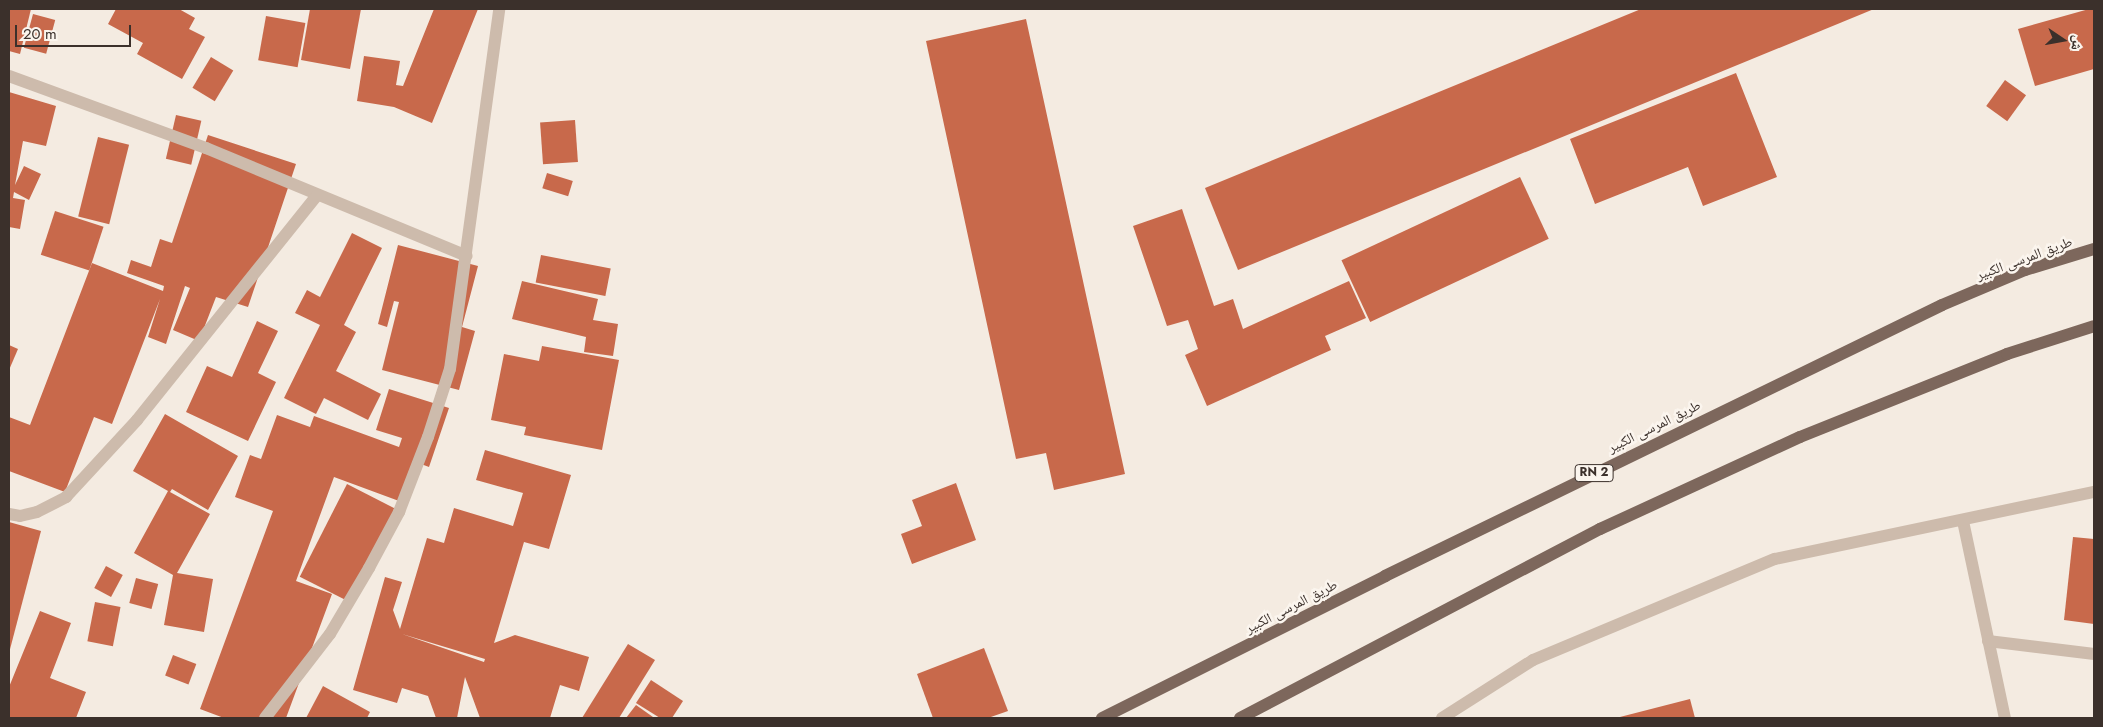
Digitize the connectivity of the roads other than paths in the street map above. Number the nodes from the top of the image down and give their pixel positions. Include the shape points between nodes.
1 (499, 9) edge
2 (9, 76) edge
3 (317, 195) junction
4 (2094, 249) edge
5 (467, 256) junction
6 (2094, 326) edge
7 (2094, 492) edge
8 (9, 514) edge
9 (1963, 521) junction
10 (1988, 641) junction
11 (2094, 654) edge
12 (265, 718) edge
13 (1102, 718) edge
14 (1240, 718) edge
15 (1442, 718) edge
16 (2005, 718) edge

1 - 5 street
2 - 3 street via 206,148
3 - 5 street
3 - 8 street via 137,420 66,497 37,512 20,516
4 - 13 main road, طريق المرسى الكبير / RN 2 via 2025,270 1942,305 1564,488
5 - 12 street via 450,369 399,512 330,634
6 - 14 main road via 2007,354 1800,437 1704,481 1600,529
7 - 9 street
9 - 10 street
9 - 15 street via 1774,559 1533,660
10 - 11 street
10 - 16 street

